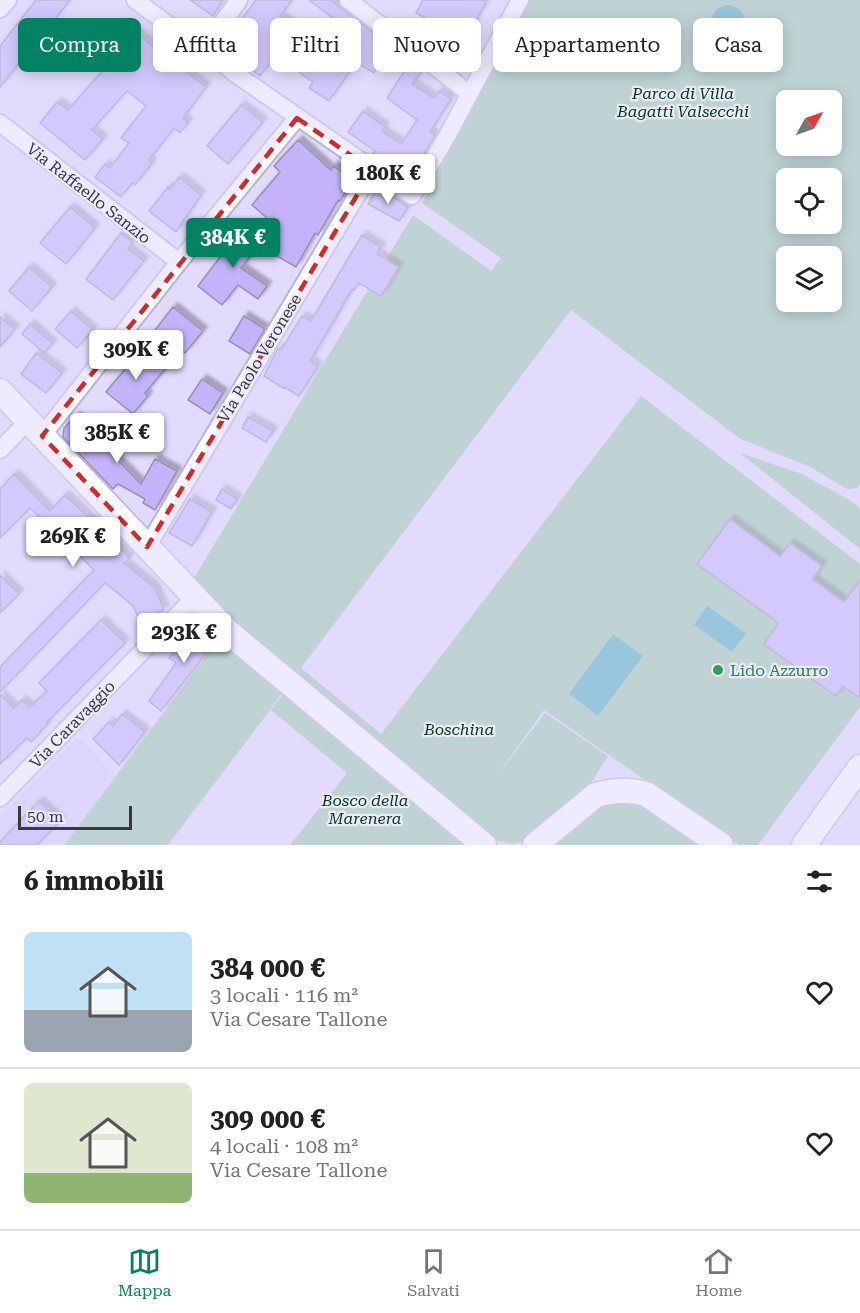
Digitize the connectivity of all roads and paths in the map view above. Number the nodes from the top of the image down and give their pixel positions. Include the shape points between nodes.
1 (8, 0) edge
2 (135, 0) edge
3 (239, 0) edge
4 (348, 0) edge
5 (520, 0) edge
6 (0, 9) edge
7 (159, 18) edge
8 (226, 18) edge
9 (235, 72) edge
10 (469, 93) junction
11 (297, 118) junction
12 (0, 123) edge
13 (372, 170) junction
14 (179, 262) junction
15 (0, 391) edge
16 (35, 429) junction
17 (0, 450) edge
18 (147, 547) junction
19 (194, 598) junction
20 (860, 768) edge
21 (0, 798) edge
22 (484, 845) edge
23 (536, 845) edge
24 (721, 845) edge
25 (804, 845) edge

1 - 6 street
2 - 7 street
3 - 8 street
4 - 10 street
5 - 10 street
9 - 11 street
10 - 13 street via 412,196
11 - 13 street
11 - 14 street
12 - 14 street, Via Raffaello Sanzio
13 - 18 street, Via Paolo Veronese
14 - 16 street
15 - 16 street
16 - 17 street
16 - 18 street
18 - 19 street
19 - 21 street, Via Caravaggio
19 - 22 street via 284,681
20 - 25 street
23 - 24 street via 596,795 632,790 646,794

